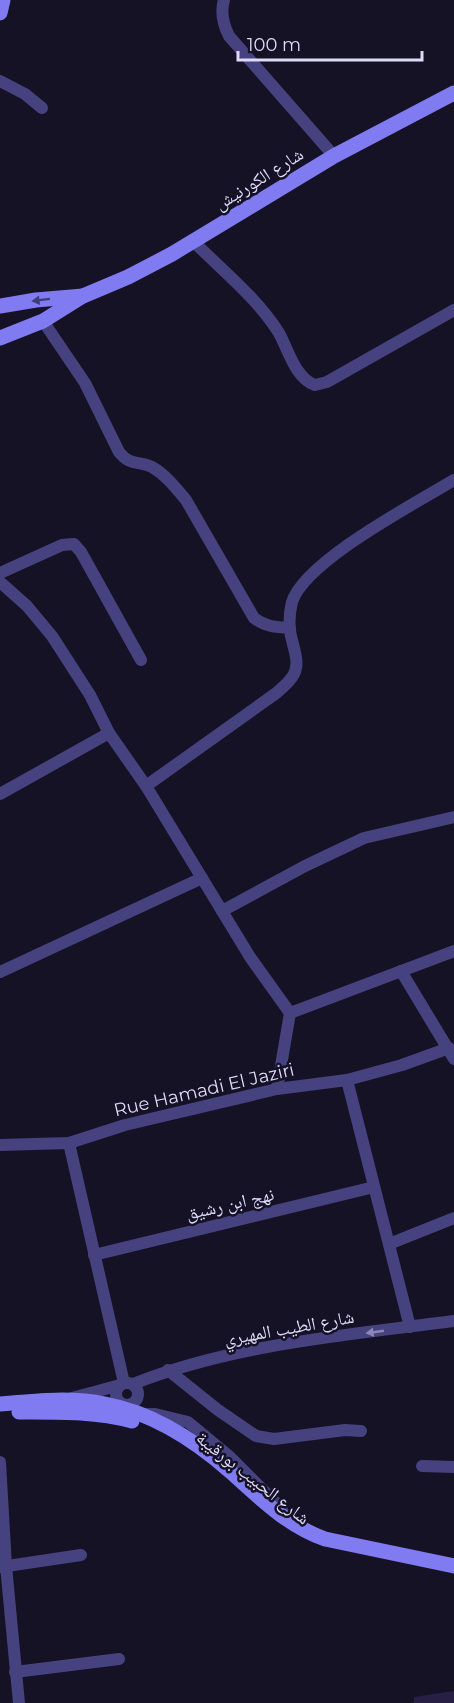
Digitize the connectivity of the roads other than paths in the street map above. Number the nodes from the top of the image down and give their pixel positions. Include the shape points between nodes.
1 (3, 0) edge
2 (224, 0) edge
3 (0, 14) edge
4 (0, 81) edge
5 (454, 93) edge
6 (42, 108) dead end
7 (334, 156) junction
8 (193, 241) junction
9 (83, 296) junction
10 (0, 306) edge
11 (454, 310) edge
12 (0, 312) edge
13 (43, 321) junction
14 (0, 337) edge
15 (454, 480) edge
16 (0, 573) edge
17 (0, 582) edge
18 (290, 628) junction
19 (141, 660) dead end
20 (109, 733) junction
21 (146, 786) junction
22 (0, 794) edge
23 (454, 817) edge
24 (202, 878) junction
25 (222, 910) junction
26 (454, 951) edge
27 (401, 971) junction
28 (0, 972) edge
29 (290, 1013) junction
30 (452, 1053) edge
31 (347, 1080) junction
32 (277, 1089) junction
33 (0, 1143) edge
34 (69, 1143) junction
35 (374, 1187) junction
36 (454, 1218) edge
37 (389, 1244) junction
38 (94, 1255) junction
39 (454, 1321) edge
40 (410, 1327) junction
41 (168, 1370) junction
42 (126, 1384) junction
43 (64, 1401) junction
44 (0, 1404) edge
45 (127, 1411) junction
46 (0, 1412) edge
47 (361, 1431) dead end
48 (0, 1462) edge
49 (422, 1466) dead end
50 (454, 1467) edge
51 (324, 1540) junction
52 (81, 1555) dead end
53 (454, 1566) edge
54 (3, 1567) edge
55 (454, 1577) edge
56 (119, 1659) dead end
57 (15, 1672) junction
58 (19, 1703) edge

1 - 3 street
2 - 7 street via 223,20 229,36
4 - 6 street
5 - 7 street, شارع الكورنيش
7 - 8 street, شارع الكورنيش
8 - 9 street, شارع الكورنيش via 128,277
8 - 11 street via 273,324 304,379 315,385 327,382
9 -> 10 street
9 - 13 street
12 - 14 street via 4,324
13 - 14 street
13 - 18 street via 85,383 124,459 151,466 186,500 254,618 263,625
15 - 18 street via 402,510 315,570 292,602
16 - 19 street via 62,545 74,544
17 - 20 street via 52,636 90,694
18 - 21 street via 296,669 289,681
20 - 21 street
20 - 22 street
21 - 24 street
23 - 25 street via 364,838
24 - 25 street
24 - 28 street
25 - 29 street
26 - 27 street
27 - 29 street
27 - 30 street
29 - 32 street
30 - 31 street, Rue Hamadi El Jaziri
31 - 32 street, Rue Hamadi El Jaziri
31 - 35 street
32 - 34 street, Rue Hamadi El Jaziri via 124,1125
33 - 34 street, Rue Hamadi El Jaziri
34 - 38 street
35 - 37 street
35 - 38 street, نهج ابن رشيق
36 - 37 street
37 - 40 street
38 - 42 street
39 - 40 street, شارع الطيب المهيري
40 -> 41 street, شارع الطيب المهيري via 260,1348
41 - 42 street, شارع الطيب المهيري
41 - 47 street via 256,1436 284,1438
42 - 43 street, شارع الحبيب بورقيبة
42 - 45 street via 117,1388 116,1397
42 - 45 street via 139,1396
43 - 44 street, شارع الحبيب بورقيبة
43 - 45 street, شارع الحبيب بورقيبة via 103,1403
45 - 46 street, شارع الحبيب بورقيبة
45 - 51 street, شارع الحبيب بورقيبة via 175,1430 213,1456 292,1524
48 - 54 street
49 - 50 street
51 - 53 street, شارع الحبيب بورقيبة
51 - 55 street, شارع الحبيب بورقيبة
52 - 54 street
54 - 57 street
56 - 57 street
57 - 58 street

